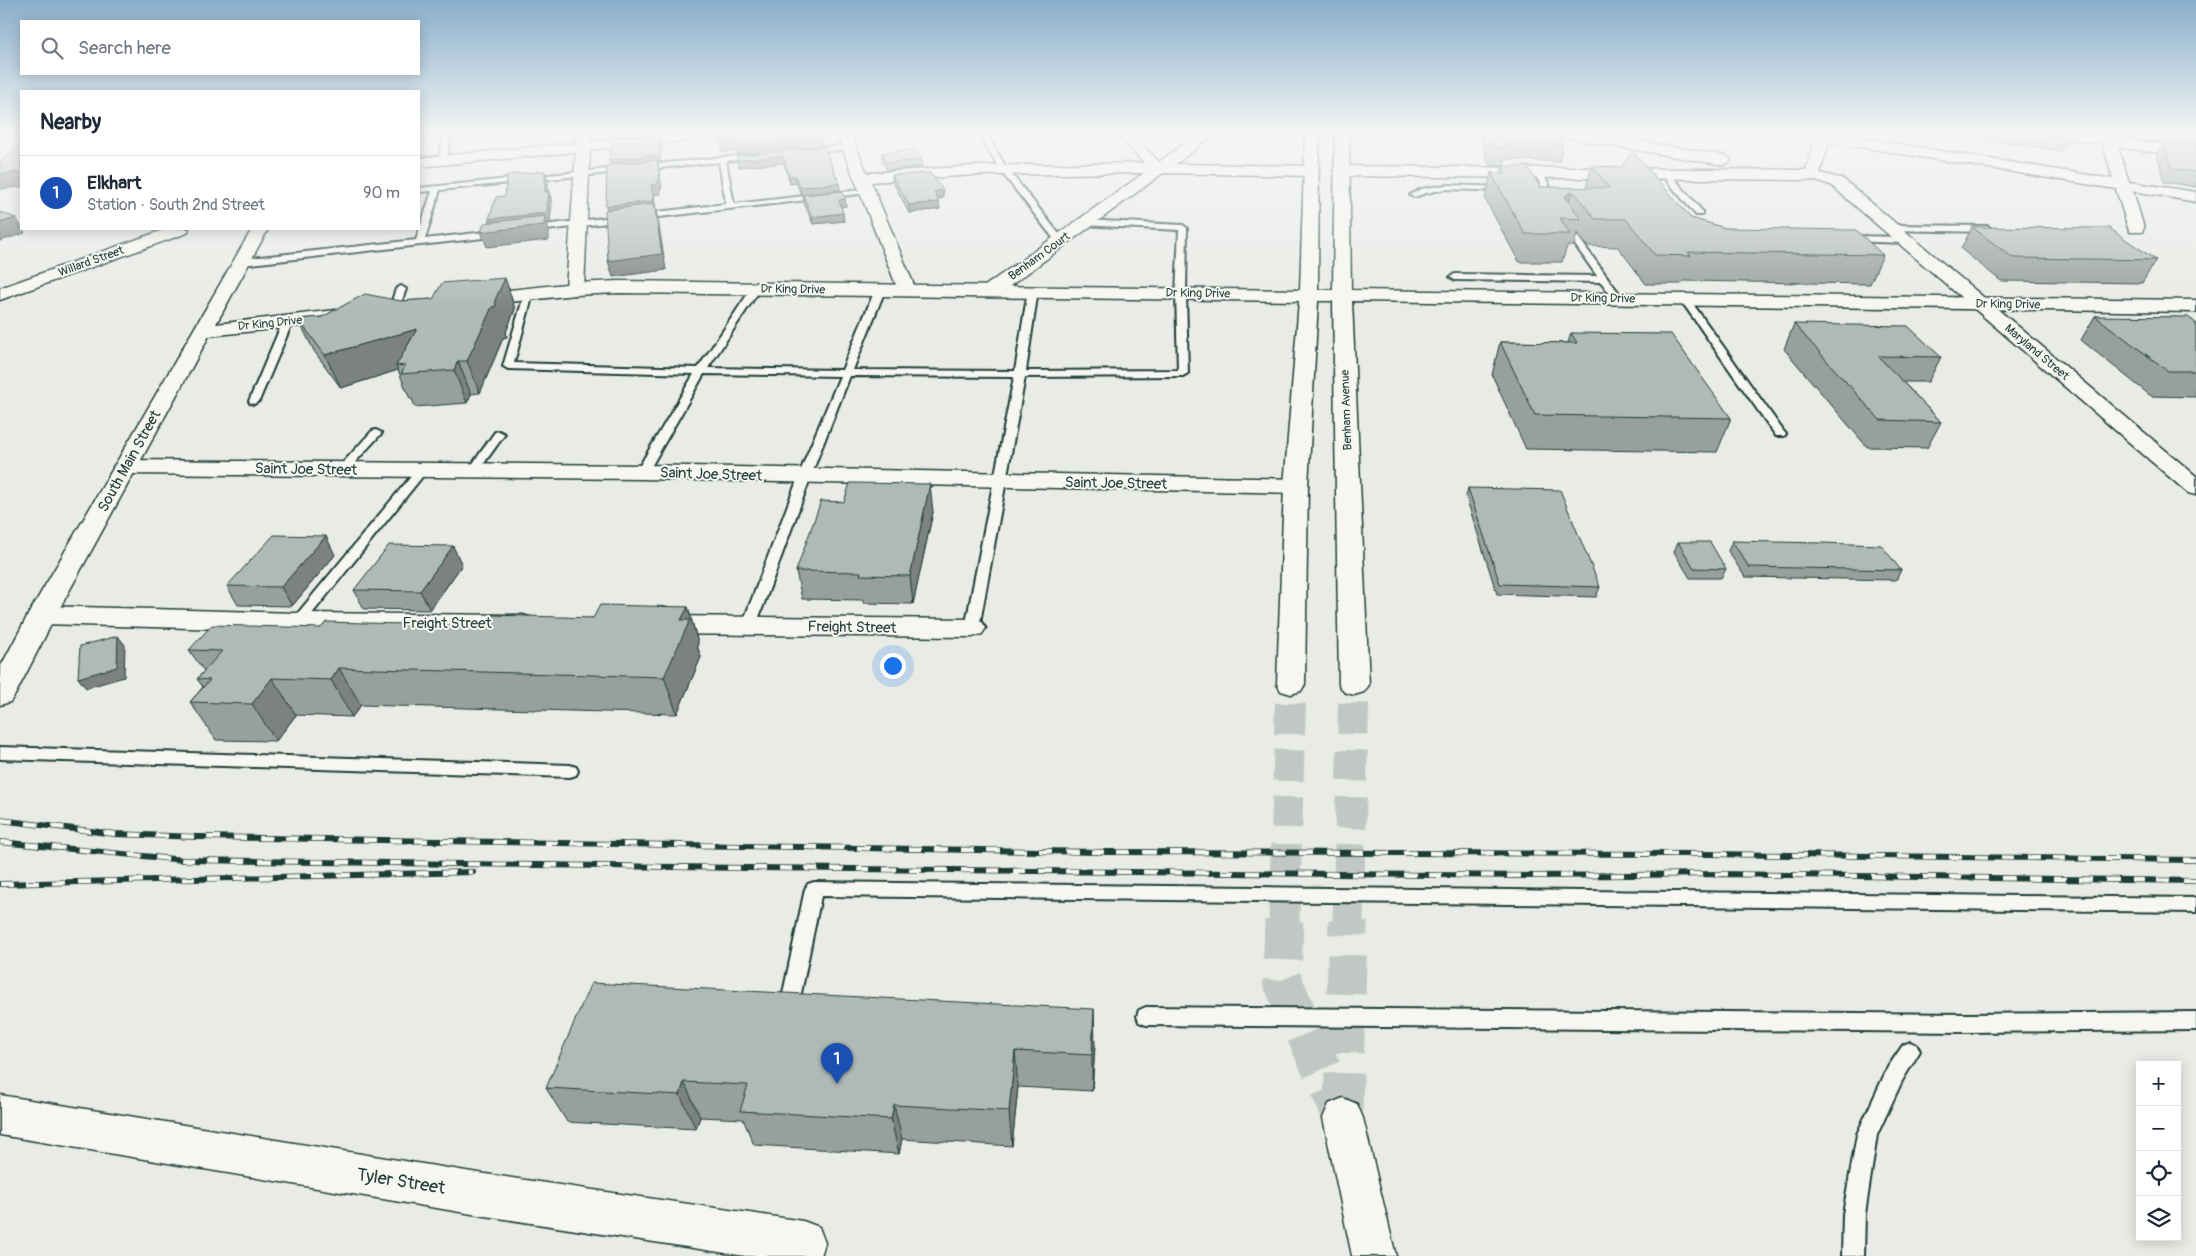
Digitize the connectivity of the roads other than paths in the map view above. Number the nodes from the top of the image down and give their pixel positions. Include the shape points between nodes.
1 (436, 193) edge
2 (581, 193) edge
3 (728, 193) edge
4 (815, 193) edge
5 (868, 193) edge
6 (1022, 193) edge
7 (1126, 193) edge
8 (1310, 193) edge
9 (1341, 193) edge
10 (1418, 193) edge
11 (1681, 193) edge
12 (1849, 193) edge
13 (2125, 193) edge
14 (2169, 193) edge
15 (1414, 195) dead end
16 (2196, 197) edge
17 (731, 207) junction
18 (1699, 214) dead end
19 (1084, 223) junction
20 (579, 224) junction
21 (1564, 224) edge
22 (2136, 228) dead end
23 (2002, 229) edge
24 (178, 230) edge
25 (259, 230) edge
26 (517, 231) edge
27 (507, 232) edge
28 (1898, 234) junction
29 (1850, 239) edge
30 (1060, 240) junction
31 (420, 242) junction
32 (240, 262) junction
33 (1455, 276) dead end
34 (1604, 279) junction
35 (756, 288) junction
36 (401, 289) dead end
37 (575, 289) junction
38 (880, 290) junction
39 (907, 290) junction
40 (992, 290) junction
41 (1033, 290) junction
42 (1181, 293) junction
43 (0, 294) edge
44 (528, 294) junction
45 (1310, 294) junction
46 (1342, 295) junction
47 (1618, 298) junction
48 (1685, 299) junction
49 (452, 303) edge
50 (1979, 303) junction
51 (2196, 306) edge
52 (413, 307) edge
53 (394, 309) junction
54 (375, 311) edge
55 (356, 314) edge
56 (288, 321) junction
57 (202, 331) junction
58 (700, 372) junction
59 (847, 373) junction
60 (1020, 375) junction
61 (254, 401) dead end
62 (376, 432) dead end
63 (499, 434) dead end
64 (1780, 434) dead end
65 (125, 467) junction
66 (343, 470) junction
67 (422, 470) junction
68 (473, 471) junction
69 (642, 472) junction
70 (805, 477) junction
71 (1001, 481) junction
72 (1296, 486) junction
73 (2196, 488) edge
74 (42, 615) junction
75 (298, 622) junction
76 (543, 624) edge
77 (632, 624) edge
78 (749, 625) junction
79 (972, 628) joint
80 (1291, 684) tunnel mouth
81 (1354, 685) tunnel mouth
82 (0, 695) edge
83 (0, 753) edge
84 (570, 771) dead end
85 (2196, 905) edge
86 (790, 1003) edge
87 (1146, 1016) dead end
88 (2196, 1021) edge
89 (1910, 1051) dead end
90 (0, 1115) edge
91 (1343, 1118) tunnel mouth
92 (801, 1250) edge
93 (1374, 1256) edge
94 (1853, 1256) edge

1 - 31 lane
2 - 20 street
3 - 17 lane
4 - 17 lane
5 - 39 street
6 - 30 lane
7 - 19 street, Benham Court
8 - 45 street
9 - 46 street, Benham Avenue
10 - 15 lane
11 - 18 lane
12 - 28 street, Maryland Street
13 - 22 street
14 - 16 street
17 - 20 lane
19 - 30 street, Benham Court
19 - 42 lane via 1183,228
20 - 26 lane
20 - 37 street
21 - 34 lane
23 - 28 lane
24 - 43 street, Willard Street
25 - 32 street, South Main Street
27 - 31 lane
28 - 29 lane
28 - 50 street, Maryland Street
30 - 40 street, Benham Court
31 - 32 lane
32 - 57 street, South Main Street
33 - 34 lane
34 - 47 lane
35 - 37 street, Dr King Drive
35 - 38 street, Dr King Drive
35 - 58 lane
36 - 53 lane
37 - 44 street, Dr King Drive
38 - 39 street, Dr King Drive
38 - 59 lane
39 - 40 street, Dr King Drive
40 - 41 street, Dr King Drive
41 - 42 street, Dr King Drive
41 - 60 lane
42 - 45 street, Dr King Drive
42 - 60 lane via 1184,373
44 - 49 street, Dr King Drive
44 - 58 lane via 508,366
45 - 46 street, Dr King Drive
45 - 72 street
46 - 47 street, Dr King Drive
46 - 81 street, Benham Avenue
47 - 48 street, Dr King Drive
48 - 50 street, Dr King Drive
48 - 64 lane
50 - 51 street, Dr King Drive
50 - 73 street, Maryland Street
52 - 53 street
53 - 54 street
55 - 56 street, Dr King Drive
56 - 57 street, Dr King Drive
56 - 61 lane
57 - 65 street, South Main Street
58 - 59 lane
58 - 69 lane
59 - 60 lane
59 - 70 lane
60 - 71 lane
62 - 66 lane
63 - 68 lane
65 - 66 street, Saint Joe Street
65 - 74 street, South Main Street
66 - 67 street, Saint Joe Street
67 - 68 street, Saint Joe Street
67 - 75 lane
68 - 69 street, Saint Joe Street
69 - 70 street, Saint Joe Street
70 - 71 street, Saint Joe Street
70 - 78 lane
71 - 72 street, Saint Joe Street
71 - 79 lane
72 - 80 street
74 - 75 street, Freight Street
74 - 82 street, South Main Street
75 - 76 street, Freight Street
77 - 78 street, Freight Street
78 - 79 street, Freight Street
83 - 84 lane
85 - 86 lane via 814,889
87 - 88 lane via 1967,1023
89 - 94 lane via 1895,1074 1867,1134 1854,1214
90 - 92 street, Tyler Street
91 - 93 street

